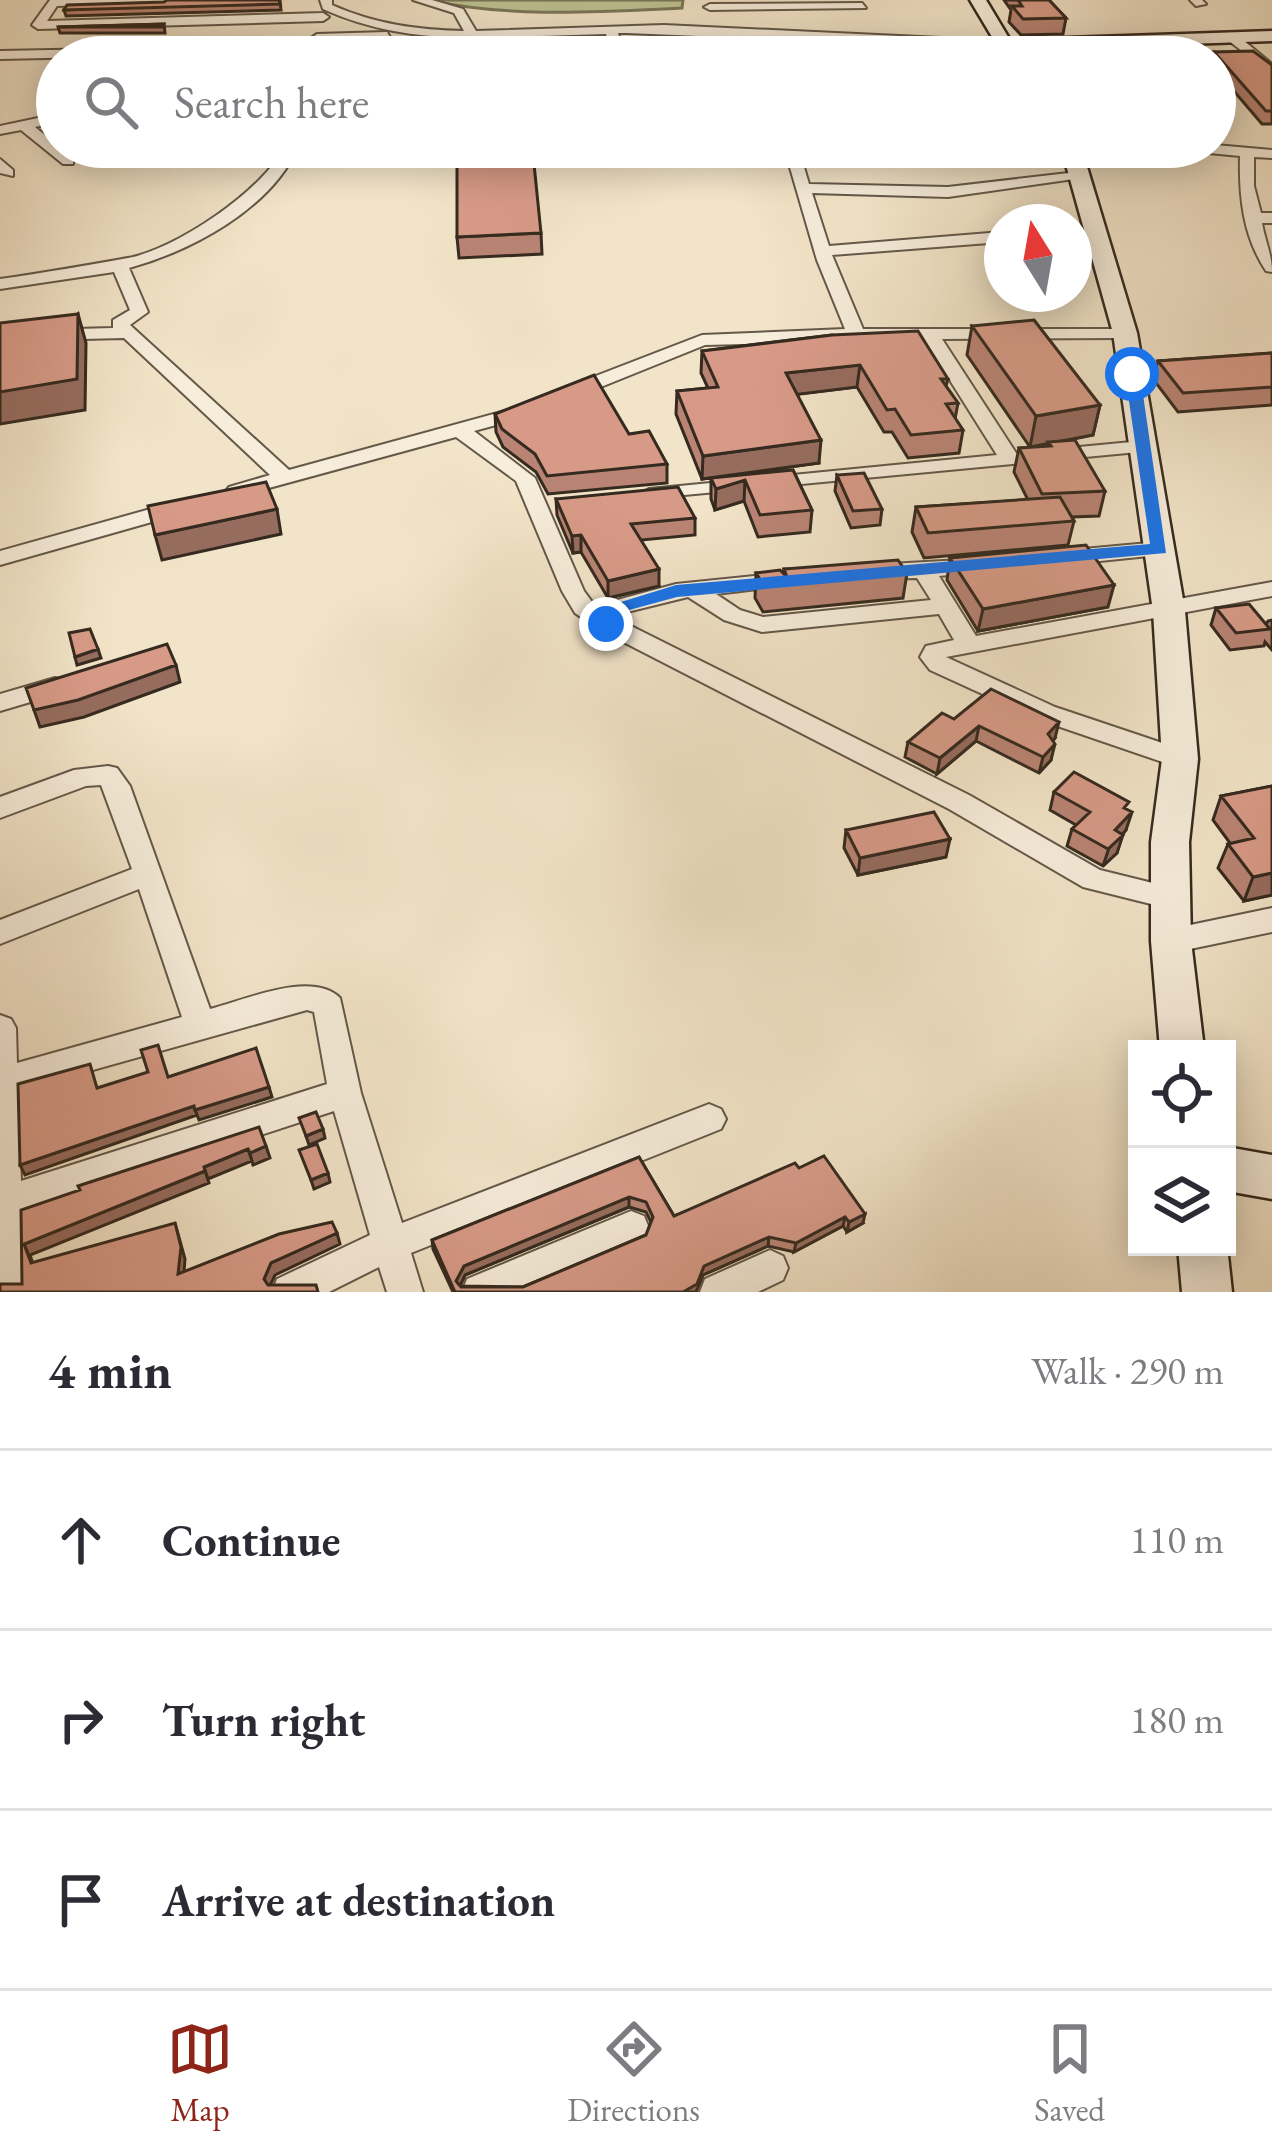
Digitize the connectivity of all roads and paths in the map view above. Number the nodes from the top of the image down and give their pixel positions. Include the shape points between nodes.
1 (165, 0) edge
2 (217, 0) edge
3 (418, 0) edge
4 (978, 0) edge
5 (54, 2) edge
6 (89, 2) edge
7 (707, 3) edge
8 (862, 6) dead end
9 (325, 8) edge
10 (210, 20) junction
11 (73, 25) junction
12 (611, 29) junction
13 (715, 31) junction
14 (418, 32) junction
15 (472, 33) junction
16 (388, 36) edge
17 (474, 36) edge
18 (613, 36) edge
19 (736, 36) edge
20 (1000, 36) edge
21 (1272, 36) edge
22 (1236, 38) edge
23 (1236, 40) edge
24 (0, 55) edge
25 (36, 56) edge
26 (1272, 70) edge
27 (36, 122) edge
28 (24, 125) junction
29 (0, 130) edge
30 (36, 135) edge
31 (1236, 150) edge
32 (1247, 153) junction
33 (1272, 154) edge
34 (284, 168) edge
35 (798, 168) edge
36 (1044, 168) edge
37 (1077, 168) edge
38 (805, 188) junction
39 (1082, 204) edge
40 (1263, 218) edge
41 (984, 238) edge
42 (1092, 244) edge
43 (824, 251) junction
44 (118, 263) junction
45 (1272, 267) edge
46 (0, 284) edge
47 (129, 333) junction
48 (929, 333) junction
49 (1125, 333) junction
50 (856, 334) junction
51 (0, 336) edge
52 (460, 431) junction
53 (1142, 447) junction
54 (1009, 458) junction
55 (285, 478) junction
56 (628, 497) edge
57 (1160, 549) junction
58 (0, 558) edge
59 (1042, 560) edge
60 (995, 565) edge
61 (924, 571) junction
62 (852, 574) edge
63 (806, 578) edge
64 (692, 589) junction
65 (1272, 589) edge
66 (946, 606) junction
67 (1169, 611) junction
68 (592, 614) junction
69 (969, 644) junction
70 (70, 681) edge
71 (0, 703) edge
72 (1180, 760) junction
73 (0, 808) edge
74 (148, 874) junction
75 (1171, 898) junction
76 (1272, 920) edge
77 (0, 932) edge
78 (1171, 941) junction
79 (200, 1025) junction
80 (0, 1028) edge
81 (1181, 1040) edge
82 (2, 1082) edge
83 (345, 1094) junction
84 (709, 1119) dead end
85 (1236, 1171) edge
86 (1272, 1177) edge
87 (2, 1203) edge
88 (631, 1228) dead end
89 (388, 1245) junction
90 (1203, 1256) edge
91 (770, 1268) dead end
92 (7, 1292) edge
93 (290, 1292) edge
94 (404, 1292) edge
95 (480, 1292) edge
96 (718, 1292) edge
97 (1207, 1292) edge

1 - 6 street
2 - 10 street
3 - 15 street via 459,10
4 - 20 street
5 - 6 street
5 - 11 street via 38,25
6 - 11 street
7 - 8 street
7 - 13 street via 720,26
9 - 10 street
9 - 14 street
10 - 11 street
12 - 13 street
12 - 15 street
12 - 18 street
13 - 19 street
14 - 15 street
14 - 16 street
15 - 17 street
21 - 22 street
23 - 26 street
24 - 25 street
27 - 28 street
28 - 29 street
28 - 30 street
31 - 32 street
32 - 33 street
32 - 40 street via 1247,186
34 - 44 street via 232,211 146,258
35 - 38 street
36 - 38 street via 948,192
37 - 39 street
38 - 43 street
40 - 45 street via 1257,244
41 - 43 street
42 - 49 street
43 - 50 street
44 - 46 street
44 - 47 street via 139,312 119,324
47 - 51 street
47 - 55 street
48 - 49 street
48 - 50 street
48 - 54 street
49 - 53 street
50 - 52 street via 683,344
52 - 55 street
52 - 68 street via 511,464 550,505 573,591
53 - 54 street
53 - 57 street
54 - 56 street
55 - 58 street
57 - 59 street
57 - 67 street
60 - 61 street
61 - 62 street
61 - 66 street
63 - 64 street
64 - 66 street via 762,626
64 - 68 street
65 - 67 street
66 - 69 street
67 - 69 street
67 - 72 street
68 - 75 street via 1093,879
69 - 72 street via 932,657 1046,712
70 - 71 street
72 - 75 street
73 - 74 street via 108,775
74 - 77 street
74 - 79 street
75 - 78 street
76 - 78 street
78 - 81 street
79 - 82 street
79 - 83 street via 320,998
80 - 82 street
82 - 87 street
83 - 87 street
83 - 89 street
84 - 89 street
85 - 86 street
87 - 92 street
88 - 95 street
89 - 93 street
89 - 94 street
90 - 97 street
91 - 96 street

